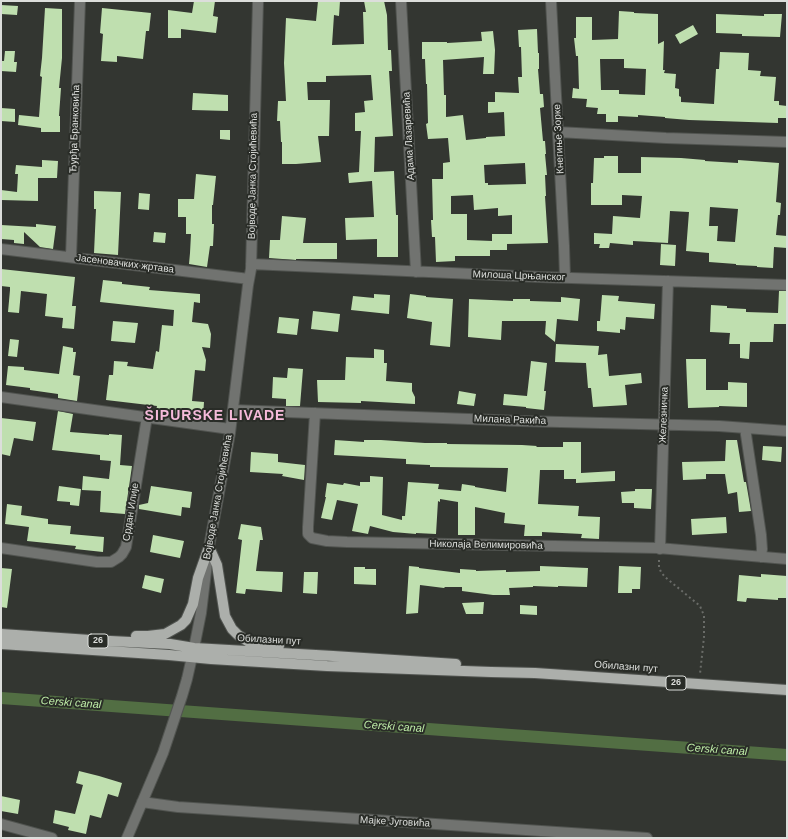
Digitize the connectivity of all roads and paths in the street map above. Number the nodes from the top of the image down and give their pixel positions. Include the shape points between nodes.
1 (80, 1) edge
2 (258, 1) edge
3 (401, 1) edge
4 (551, 1) edge
5 (558, 132) junction
6 (787, 142) edge
7 (1, 249) edge
8 (71, 257) junction
9 (251, 264) junction
10 (416, 272) junction
11 (565, 277) junction
12 (249, 279) junction
13 (668, 281) junction
14 (787, 285) edge
15 (1, 397) edge
16 (233, 410) junction
17 (315, 413) junction
18 (147, 417) junction
19 (663, 425) junction
20 (745, 428) junction
21 (230, 429) junction
22 (787, 431) edge
23 (209, 547) junction
24 (1, 548) edge
25 (660, 549) junction
26 (761, 557) junction
27 (787, 559) edge
28 (1, 628) edge
29 (1, 634) edge
30 (1, 644) edge
31 (193, 652) junction
32 (397, 660) junction
33 (535, 673) junction
34 (699, 684) junction
35 (787, 690) edge
36 (142, 802) junction
37 (1, 824) edge
38 (52, 838) edge
39 (127, 838) edge
40 (647, 838) edge

1 - 8 street, Ђурђа Бранковића
2 - 9 street, Војводе Јанка Стојићевића
3 - 10 street, Адама Лазаревића
4 - 5 street, Кнегиње Зорке
5 - 6 street
5 - 11 street, Кнегиње Зорке
7 - 8 street, Јасеновачких жртава
8 - 12 street, Јасеновачких жртава
9 - 10 street, Милоша Црњанског
9 - 12 street, Војводе Јанка Стојићевића
10 - 11 street, Милоша Црњанског
11 - 13 street, Милоша Црњанског
12 - 16 street, Војводе Јанка Стојићевића
13 - 14 street, Милоша Црњанског
13 - 19 street, Железничка
15 - 18 street
16 - 17 street, Милана Ракића
16 - 21 street, Војводе Јанка Стојићевића
17 - 19 street, Милана Ракића
17 - 25 street, Николаја Велимировића via 308,527 308,534 312,538 347,542
18 - 21 street
18 - 24 street, Срдан Илије via 126,547 119,557 111,562 98,562
19 - 20 street, Милана Ракића
19 - 25 street, Железничка
20 - 22 street, Милана Ракића
20 - 26 street via 761,535
21 - 23 street, Војводе Јанка Стојићевића
23 - 28 main road via 198,578 194,604 186,620 165,634 121,636
23 - 31 street, Војводе Јанка Стојићевића via 201,613
23 - 32 main road via 217,565 225,616 232,629 245,640 254,644 384,654
25 - 26 street, Николаја Велимировића
25 - 34 path via 661,572 700,606 704,616
26 - 27 street, Николаја Велимировића
29 - 31 main road, Обилазни пут / 26 via 170,644
30 - 31 main road, Обилазни пут / 26
31 - 32 main road, Обилазни пут / 26 via 217,648
31 - 33 main road, Обилазни пут / 26 via 211,659 366,668
31 - 36 street, Војводе Јанка Стојићевића via 163,753
32 - 33 main road, Обилазни пут / 26
33 - 34 main road, Обилазни пут / 26
34 - 35 main road, Обилазни пут / 26
36 - 39 street, Војводе Јанка Стојићевића
36 - 40 street, Мајке Југовића via 178,807
37 - 38 street

